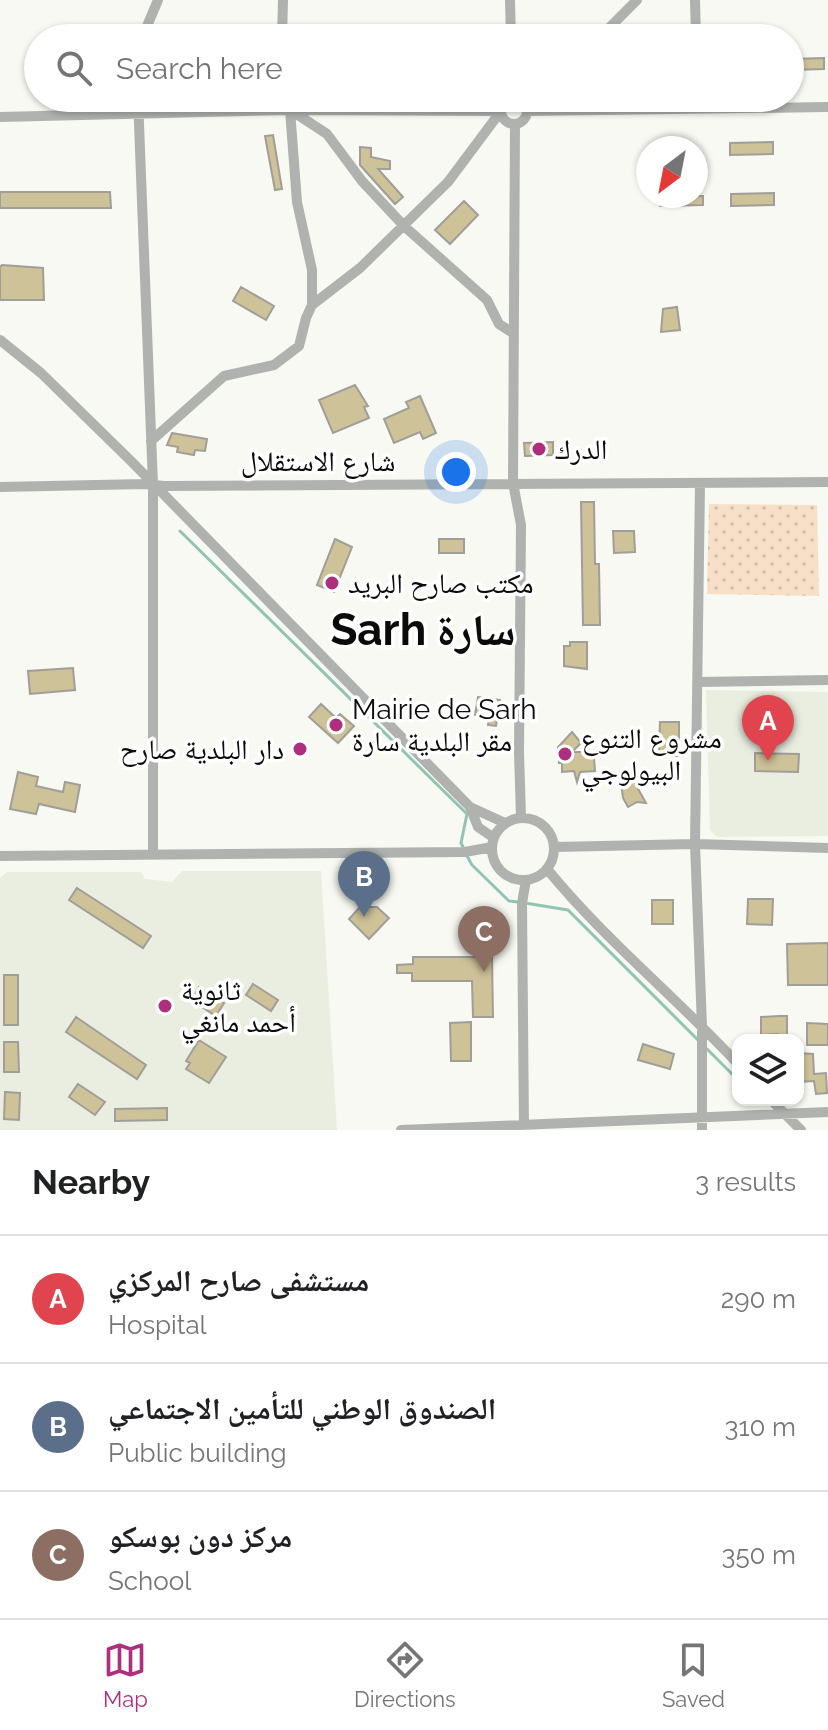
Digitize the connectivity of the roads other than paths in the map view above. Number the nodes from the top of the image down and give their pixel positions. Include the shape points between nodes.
1 (158, 0) edge
2 (283, 0) edge
3 (510, 0) edge
4 (637, 0) edge
5 (695, 0) edge
6 (148, 24) edge
7 (282, 24) edge
8 (511, 24) edge
9 (613, 24) edge
10 (696, 24) edge
11 (804, 106) edge
12 (828, 107) edge
13 (187, 112) edge
14 (285, 112) edge
15 (288, 112) edge
16 (500, 112) edge
17 (502, 112) edge
18 (526, 112) edge
19 (138, 113) junction
20 (0, 117) edge
21 (515, 124) junction
22 (404, 226) junction
23 (312, 305) junction
24 (514, 334) junction
25 (0, 340) edge
26 (151, 441) junction
27 (828, 482) edge
28 (513, 483) junction
29 (700, 484) junction
30 (153, 485) junction
31 (0, 487) edge
32 (828, 680) edge
33 (698, 682) junction
34 (470, 807) junction
35 (521, 817) junction
36 (505, 823) junction
37 (493, 843) junction
38 (695, 844) junction
39 (555, 847) junction
40 (828, 848) edge
41 (153, 854) junction
42 (0, 856) edge
43 (547, 869) junction
44 (526, 880) junction
45 (702, 1026) junction
46 (732, 1058) edge
47 (777, 1106) edge
48 (828, 1112) edge
49 (785, 1115) junction
50 (702, 1118) junction
51 (524, 1127) edge
52 (401, 1130) edge
53 (702, 1130) edge
54 (801, 1130) edge

1 - 6 street
2 - 7 street
3 - 8 street
4 - 9 street
5 - 10 street
11 - 12 street
13 - 19 street
14 - 23 street via 312,270
15 - 22 street via 327,134
16 - 22 street via 448,182
17 - 21 street
18 - 21 street
19 - 20 street
19 - 26 street
21 - 24 street
22 - 23 street
22 - 24 street via 487,300 499,324
23 - 26 street via 299,346 274,365 224,376
24 - 28 street
25 - 30 street via 41,373
26 - 30 street
27 - 29 street, شارع الاستقلال
28 - 29 street, شارع الاستقلال
28 - 30 street, شارع الاستقلال
28 - 35 street via 521,525
29 - 33 street
30 - 31 street, شارع الاستقلال
30 - 34 street
30 - 41 street
32 - 33 street
33 - 38 street
34 - 36 street
34 - 37 street via 478,827
35 - 36 street
35 - 39 street via 548,829
36 - 37 street
37 - 41 street via 465,852
37 - 44 street via 505,875
38 - 39 street
38 - 40 street
38 - 45 street
39 - 43 street
41 - 42 street
43 - 44 street
43 - 45 street via 578,907
44 - 51 street
45 - 46 street
45 - 50 street
47 - 49 street
48 - 49 street
49 - 50 street
49 - 54 street
50 - 51 street
50 - 53 street
51 - 52 street

